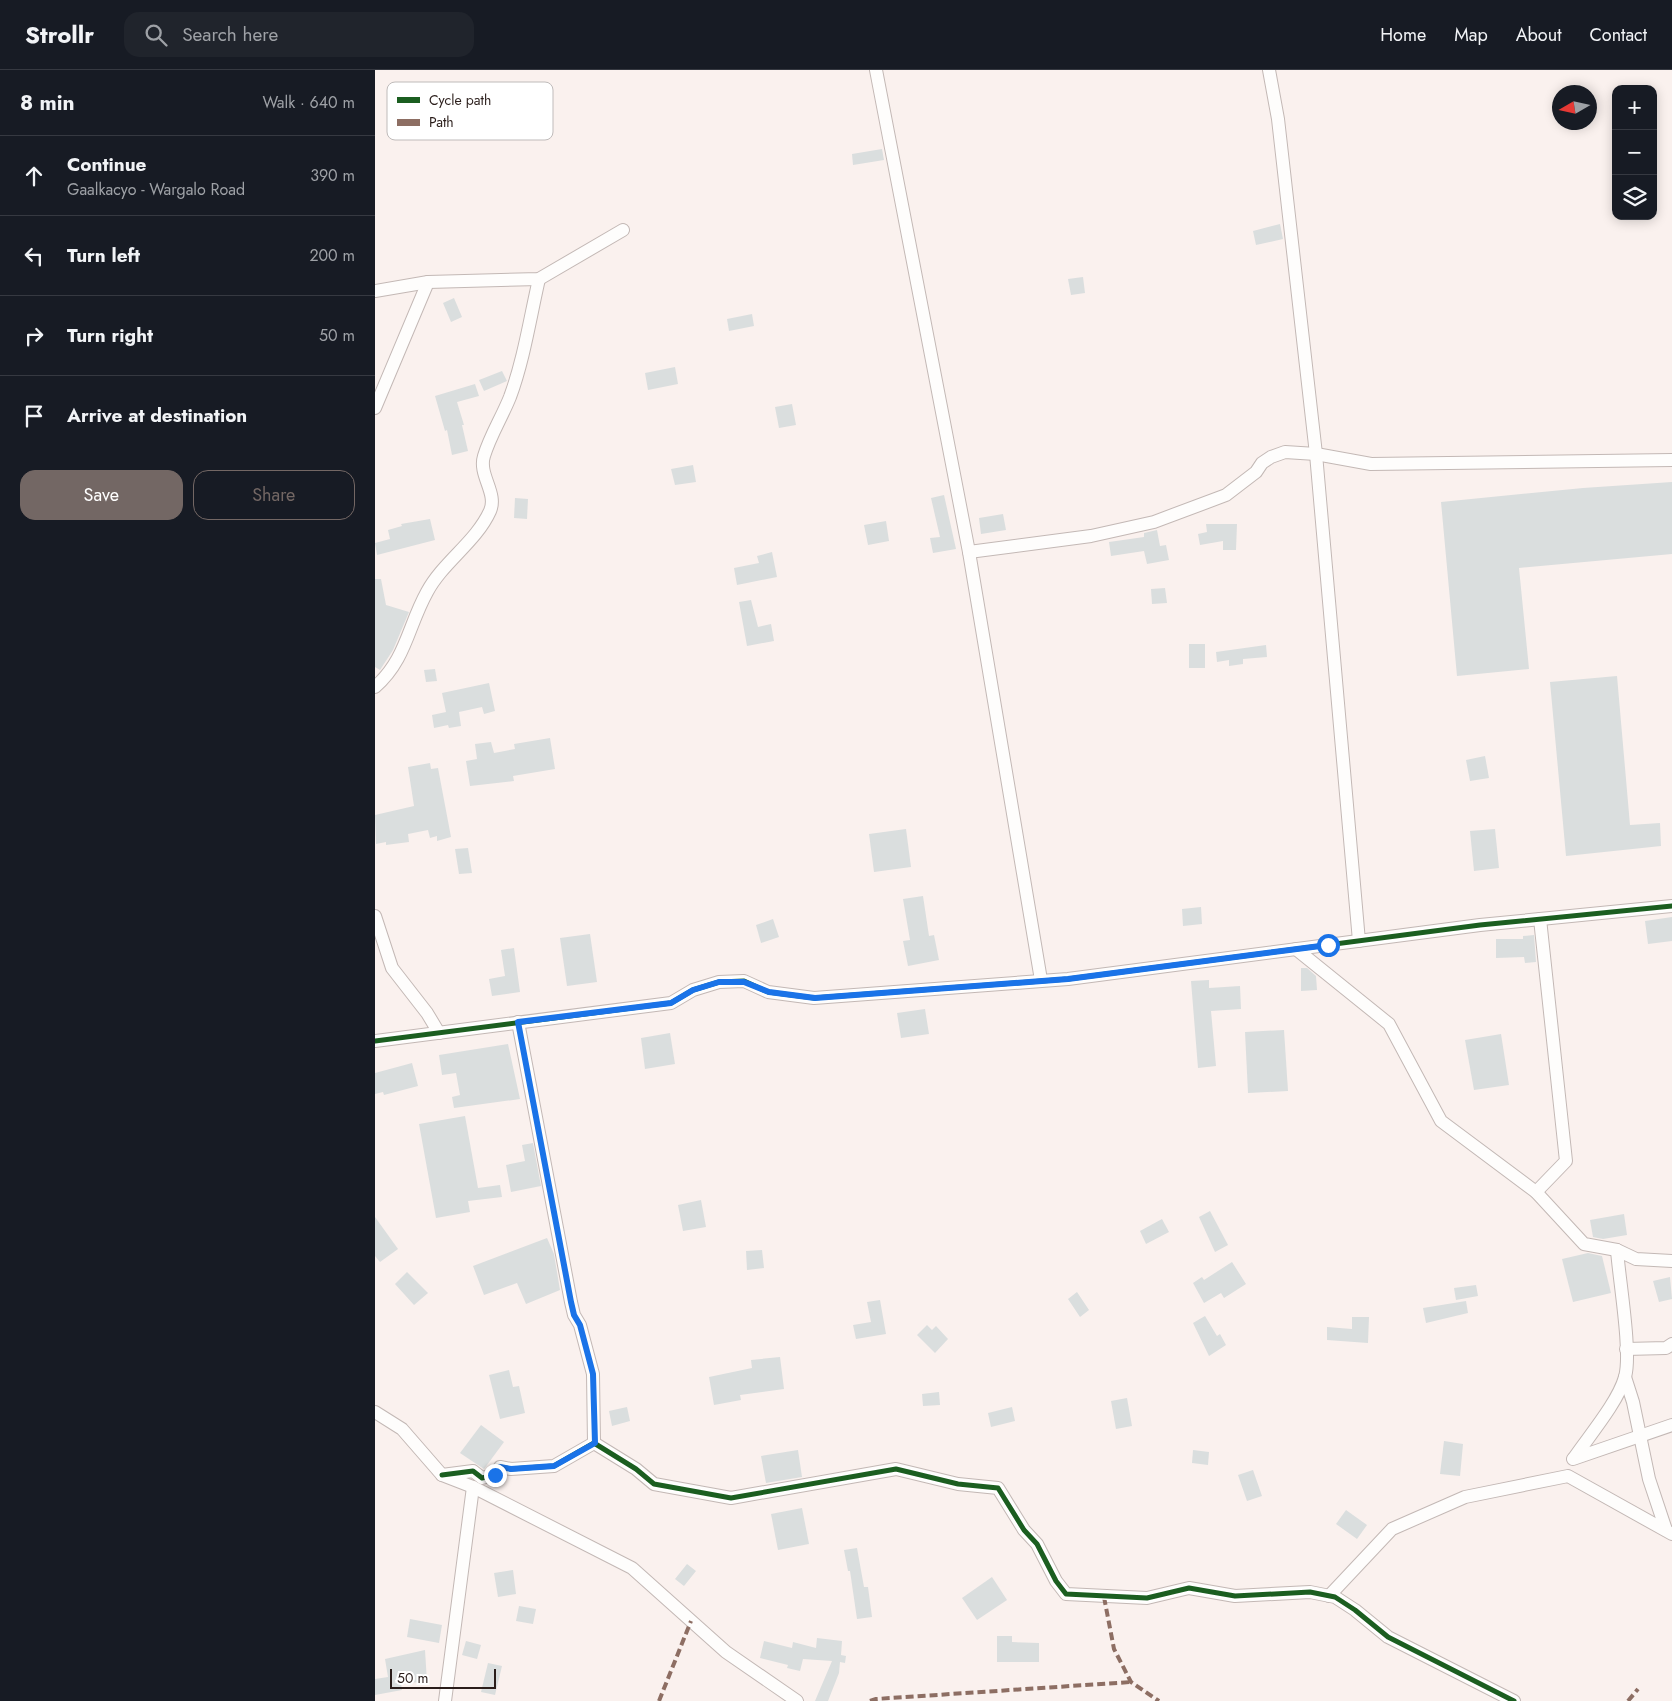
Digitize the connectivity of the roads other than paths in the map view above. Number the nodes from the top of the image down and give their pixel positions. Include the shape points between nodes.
1 (876, 70) edge
2 (1269, 70) edge
3 (623, 230) dead end
4 (539, 279) junction
5 (428, 282) junction
6 (375, 291) edge
7 (375, 408) edge
8 (1316, 454) junction
9 (1672, 460) edge
10 (969, 552) junction
11 (375, 688) edge
12 (1672, 906) edge
13 (375, 916) edge
14 (1540, 919) junction
15 (1359, 941) junction
16 (1296, 949) junction
17 (1041, 980) junction
18 (518, 1022) junction
19 (439, 1033) junction
20 (375, 1041) edge
21 (1536, 1192) junction
22 (1617, 1250) junction
23 (1672, 1261) edge
24 (1672, 1344) edge
25 (1626, 1349) junction
26 (1625, 1377) junction
27 (375, 1412) edge
28 (1672, 1426) edge
29 (1641, 1437) junction
30 (595, 1443) junction
31 (1573, 1458) junction
32 (443, 1475) junction
33 (1568, 1476) junction
34 (473, 1487) junction
35 (1669, 1532) edge
36 (1329, 1596) junction
37 (445, 1701) edge
38 (797, 1701) edge
39 (1514, 1701) edge

1 - 10 street
2 - 8 street via 1278,119
3 - 4 street
4 - 5 street
4 - 11 street via 519,368 483,458 483,470 492,497 491,510 427,591 395,664
5 - 6 street
5 - 7 street
8 - 9 street via 1371,464
8 - 10 street via 1285,452 1271,457 1226,495 1154,522 1091,536
8 - 15 street
10 - 17 street
12 - 14 street
13 - 19 street via 392,968 427,1012
14 - 15 street
14 - 21 street via 1566,1161
15 - 16 street
16 - 17 street
16 - 21 street via 1389,1024 1441,1121
17 - 18 street via 815,998 769,992 744,982 719,982 693,990 671,1003
18 - 19 street
18 - 30 street via 571,1302 593,1374
19 - 20 street
21 - 22 street via 1584,1244
22 - 23 street via 1636,1259
22 - 25 street
24 - 25 street via 1666,1348
25 - 26 street
26 - 29 street
26 - 31 street via 1607,1412
27 - 32 street via 402,1428
28 - 29 street
29 - 31 street
29 - 35 street via 1649,1479
30 - 32 street via 554,1466 500,1467 495,1475 482,1478 473,1471
30 - 36 street via 654,1484 731,1498 897,1469 958,1484 998,1488 1024,1530 1037,1544 1066,1594 1147,1598 1189,1588 1235,1596 1310,1592
31 - 33 street
32 - 34 street
33 - 35 street
33 - 36 street via 1465,1497 1392,1528
34 - 37 street
34 - 38 street via 632,1568 727,1652
36 - 39 street via 1355,1610 1388,1637

